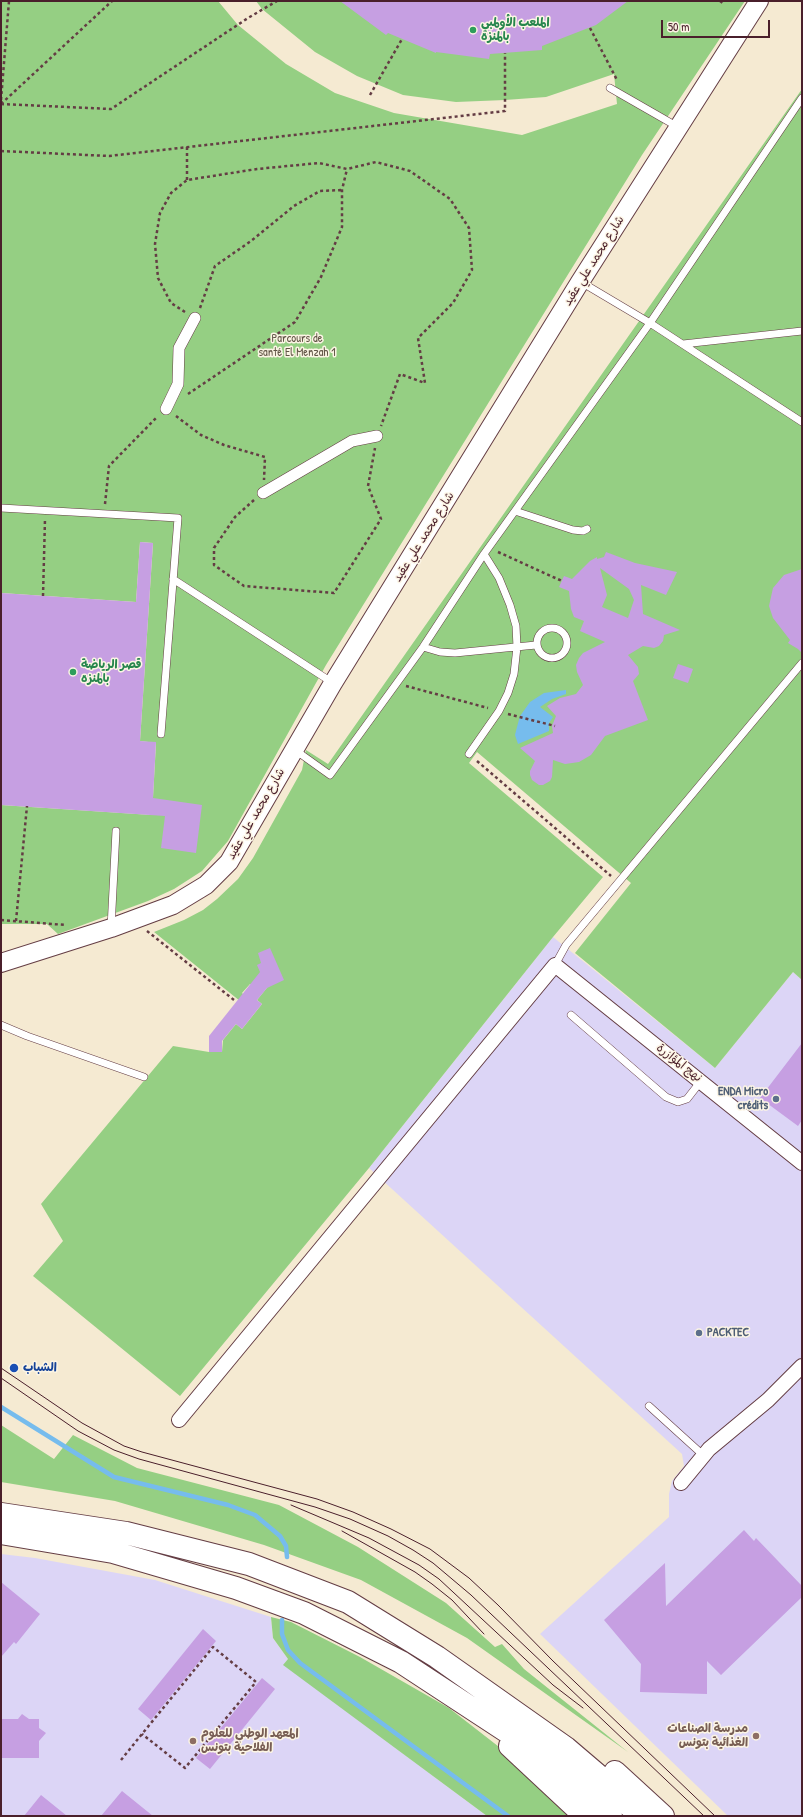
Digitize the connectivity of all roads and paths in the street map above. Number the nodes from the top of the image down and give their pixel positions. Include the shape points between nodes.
1 (9, 1) edge
2 (112, 1) edge
3 (277, 1) edge
4 (720, 1) edge
5 (759, 1) edge
6 (724, 4) dead end
7 (590, 28) dead end
8 (402, 39) dead end
9 (505, 53) dead end
10 (619, 83) dead end
11 (610, 88) dead end
12 (370, 95) dead end
13 (802, 98) edge
14 (1, 100) edge
15 (1, 104) edge
16 (678, 127) junction
17 (187, 147) junction
18 (1, 151) edge
19 (347, 169) junction
20 (187, 180) junction
21 (342, 190) junction
22 (580, 282) junction
23 (195, 318) junction
24 (650, 323) junction
25 (802, 331) edge
26 (683, 344) junction
27 (166, 409) junction
28 (802, 422) edge
29 (377, 436) junction
30 (263, 493) junction
31 (1, 508) edge
32 (46, 511) junction
33 (515, 511) junction
34 (103, 514) junction
35 (587, 529) dead end
36 (489, 548) junction
37 (484, 554) junction
38 (173, 579) junction
39 (562, 581) dead end
40 (43, 596) dead end
41 (536, 645) junction
42 (423, 647) junction
43 (517, 647) junction
44 (802, 663) edge
45 (333, 683) junction
46 (395, 684) junction
47 (499, 711) junction
48 (554, 726) dead end
49 (161, 734) dead end
50 (294, 749) junction
51 (469, 754) joint
52 (27, 806) dead end
53 (116, 831) dead end
54 (619, 882) junction
55 (1, 920) edge
56 (134, 920) junction
57 (16, 921) junction
58 (67, 925) dead end
59 (111, 928) junction
60 (1, 963) edge
61 (555, 965) junction
62 (234, 1000) dead end
63 (571, 1015) dead end
64 (1, 1025) edge
65 (144, 1077) dead end
66 (701, 1081) junction
67 (802, 1163) edge
68 (802, 1366) edge
69 (649, 1406) dead end
70 (178, 1420) dead end
71 (703, 1455) junction
72 (680, 1483) dead end
73 (1, 1499) edge
74 (1, 1514) edge
75 (1, 1533) edge
76 (1, 1545) edge
77 (249, 1564) junction
78 (236, 1588) junction
79 (348, 1602) junction
80 (351, 1636) junction
81 (142, 1734) junction
82 (559, 1755) junction
83 (121, 1760) dead end
84 (586, 1816) edge
85 (611, 1816) edge
86 (640, 1816) edge
87 (663, 1816) edge

1 - 14 path
2 - 15 path
3 - 15 path via 111,109
4 - 6 path
5 - 16 street, شارع محمد علي عقيد
7 - 10 path
8 - 12 path
9 - 17 path via 505,111
11 - 16 lane
13 - 24 lane
16 - 22 street, شارع محمد علي عقيد
17 - 18 path via 109,156
17 - 20 path
19 - 20 path via 319,163
19 - 21 path
19 - 29 path via 376,162 410,171 450,199 469,228 472,270 452,303 418,338 425,383 400,374
20 - 23 path via 171,193 160,213 155,244 158,278 171,303
21 - 23 path via 320,191 294,206 252,241 215,266
21 - 27 path via 342,227 321,277 295,322
22 - 24 lane
22 - 45 street, شارع محمد علي عقيد
23 - 27 street via 180,348 178,384
24 - 26 lane
24 - 33 lane
25 - 26 lane
26 - 28 lane
27 - 30 path via 201,435 265,457
27 - 34 path via 109,466
29 - 30 street via 352,441
29 - 30 path via 368,486 381,519 334,593 244,586 214,565 214,548 235,516
31 - 32 lane
32 - 34 lane
32 - 40 path
33 - 35 lane via 573,530
33 - 36 lane
34 - 38 lane via 178,518
36 - 37 lane
36 - 39 path
37 - 42 lane
37 - 43 lane via 499,578 510,605 516,626
38 - 45 lane
38 - 49 lane
41 - 41 lane via 542,655 554,658 564,653 566,636 562,631 550,628 540,634
41 - 43 lane
42 - 43 lane via 455,653
42 - 46 lane
43 - 47 lane via 514,674
44 - 54 lane
45 - 50 street, شارع محمد علي عقيد
46 - 47 path
46 - 50 lane via 330,775
47 - 48 path
47 - 51 lane
50 - 56 street, شارع محمد علي عقيد via 237,849 219,874 194,894 174,905
51 - 54 path
52 - 57 path
53 - 59 lane
54 - 61 lane via 566,946
55 - 57 path
56 - 59 street, شارع محمد علي عقيد
56 - 62 path
57 - 58 path
59 - 60 street, شارع محمد علي عقيد
61 - 66 street, نهج المؤازرة
61 - 70 street
63 - 66 lane via 666,1097 678,1102 687,1099
64 - 65 lane
66 - 67 street, نهج المؤازرة
68 - 71 street via 768,1400
69 - 71 lane
71 - 72 street
73 - 77 highway via 146,1531
74 - 77 highway via 126,1533
75 - 78 highway via 113,1552
76 - 78 highway via 88,1557
77 - 79 highway
78 - 80 highway via 304,1614
79 - 82 highway via 437,1657
79 - 87 highway via 423,1636 491,1678 568,1732
80 - 82 highway via 401,1662
80 - 84 highway via 431,1688 508,1745
81 - 81 path via 213,1647 256,1682 185,1768
81 - 83 path
82 - 85 highway
82 - 86 highway via 600,1777

